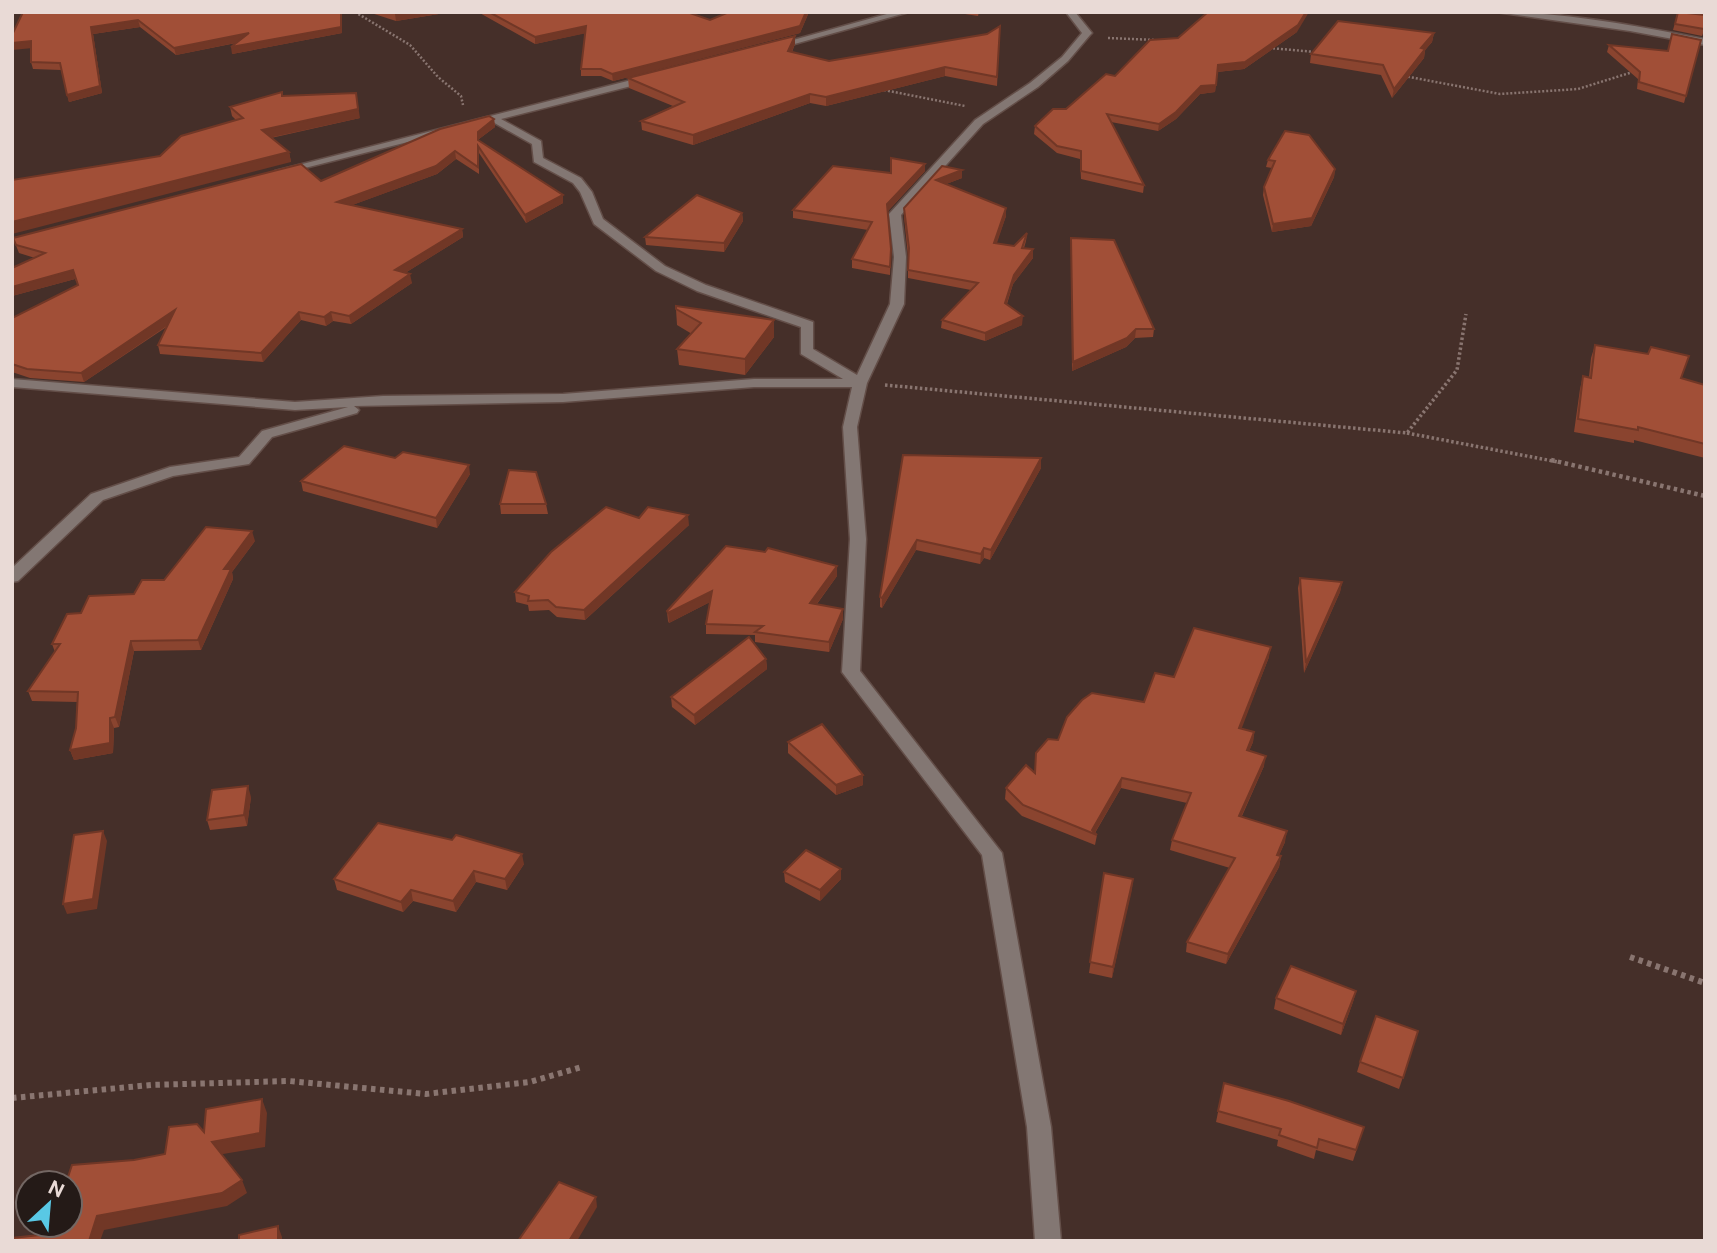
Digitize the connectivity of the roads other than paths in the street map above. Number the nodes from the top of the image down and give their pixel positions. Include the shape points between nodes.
1 (905, 12) edge
2 (1070, 12) edge
3 (1500, 12) edge
4 (1705, 42) edge
5 (760, 51) edge
6 (667, 74) edge
7 (492, 118) junction
8 (268, 174) edge
9 (12, 383) edge
10 (860, 383) junction
11 (383, 400) junction
12 (12, 578) edge
13 (1048, 1241) edge

1 - 5 street
2 - 10 street via 1087,33 1065,59 979,122 895,215 900,257 897,304
3 - 4 street
6 - 7 street
7 - 8 street
7 - 10 street via 537,143 538,160 570,175 585,190 596,218 640,255 680,281 808,325 806,351
9 - 11 street via 295,406
10 - 11 street via 754,383 563,398
10 - 13 street via 850,427 858,538 851,672 992,853 1039,1127
11 - 12 street via 267,434 244,461 170,472 97,497

